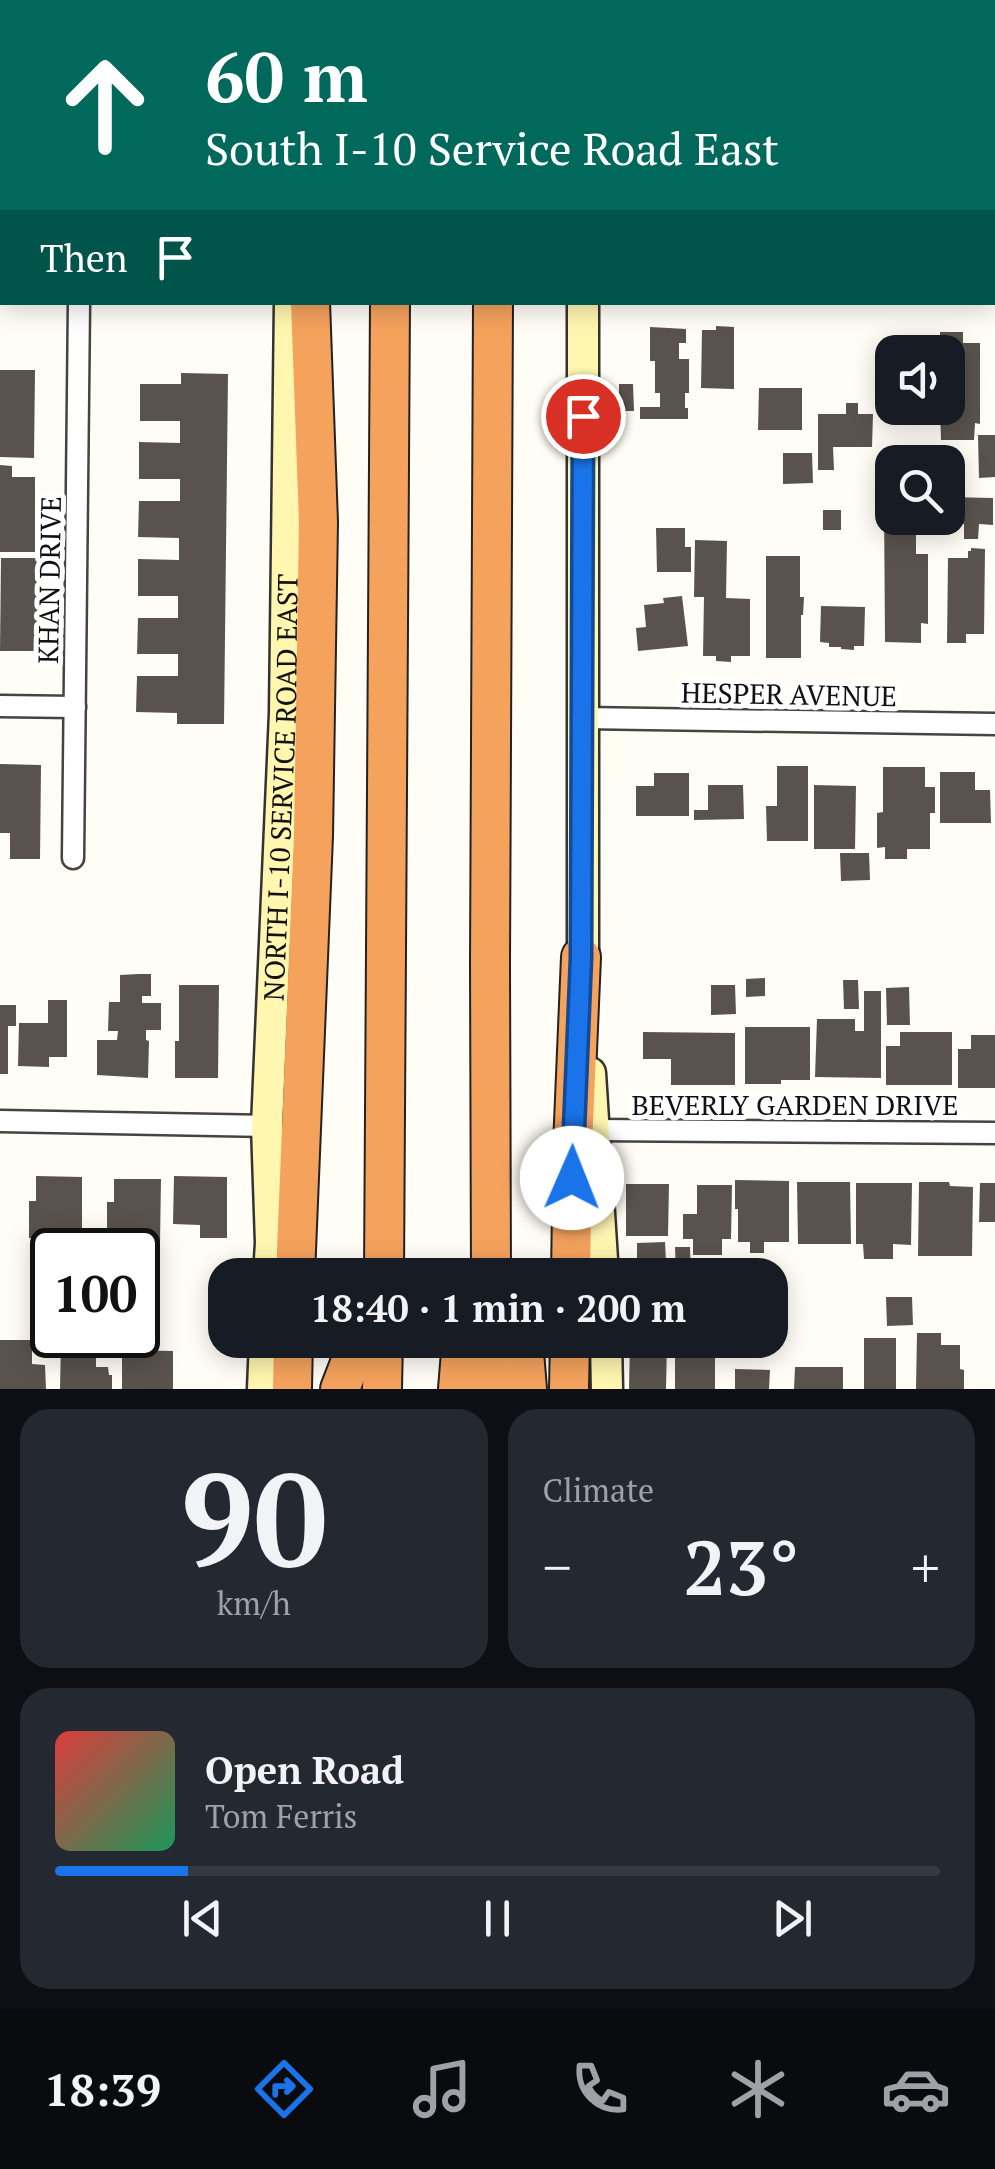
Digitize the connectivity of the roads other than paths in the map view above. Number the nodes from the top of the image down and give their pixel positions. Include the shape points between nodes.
1 (79, 305) edge
2 (290, 305) edge
3 (310, 305) edge
4 (390, 305) edge
5 (493, 305) edge
6 (584, 305) edge
7 (0, 706) edge
8 (75, 707) junction
9 (583, 718) junction
10 (995, 724) edge
11 (74, 858) dead end
12 (581, 958) junction
13 (490, 964) junction
14 (0, 1120) edge
15 (267, 1126) junction
16 (594, 1130) junction
17 (995, 1133) edge
18 (269, 1258) edge
19 (296, 1258) edge
20 (384, 1258) edge
21 (468, 1258) edge
22 (491, 1258) edge
23 (516, 1258) edge
24 (571, 1258) edge
25 (602, 1258) edge
26 (265, 1358) edge
27 (293, 1358) edge
28 (351, 1358) edge
29 (382, 1358) edge
30 (461, 1358) edge
31 (491, 1358) edge
32 (524, 1358) edge
33 (570, 1358) edge
34 (606, 1358) edge
35 (262, 1389) edge
36 (292, 1389) edge
37 (340, 1389) edge
38 (382, 1389) edge
39 (458, 1389) edge
40 (491, 1389) edge
41 (527, 1389) edge
42 (569, 1389) edge
43 (607, 1389) edge

1 - 8 street, KHAN DRIVE
2 - 15 street, NORTH I-10 SERVICE ROAD EAST via 285,714
3 - 19 highway via 318,522 314,836
4 - 20 highway
5 - 13 highway
6 - 9 street
7 - 8 street
8 - 11 street, KHAN DRIVE
9 - 10 street, HESPER AVENUE
9 - 12 street
12 - 16 street
12 - 24 highway
13 - 21 highway
13 - 22 highway
13 - 23 highway
14 - 15 street
15 - 18 street, NORTH I-10 SERVICE ROAD EAST
16 - 17 street, BEVERLY GARDEN DRIVE
16 - 25 street
26 - 35 street
27 - 36 highway
28 - 37 highway
29 - 38 highway
30 - 39 highway
31 - 40 highway
32 - 41 highway
33 - 42 highway
34 - 43 street

